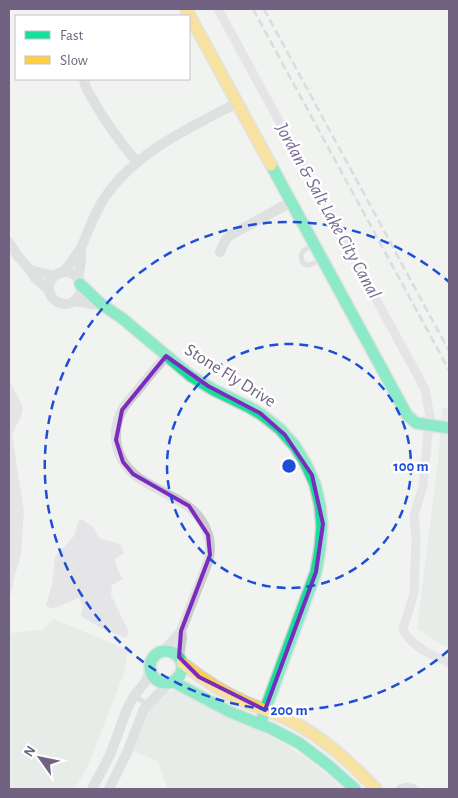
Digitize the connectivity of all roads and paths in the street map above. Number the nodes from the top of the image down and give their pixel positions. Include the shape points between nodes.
1 (190, 18) edge
2 (84, 80) edge
3 (237, 103) junction
4 (137, 162) junction
5 (291, 202) junction
6 (9, 242) edge
7 (314, 244) junction
8 (81, 248) junction
9 (220, 252) dead end
10 (322, 259) junction
11 (30, 270) junction
12 (59, 274) junction
13 (79, 282) junction
14 (49, 290) junction
15 (74, 301) junction
16 (102, 304) junction
17 (166, 356) junction
18 (449, 428) edge
19 (181, 631) junction
20 (164, 651) junction
21 (181, 660) junction
22 (150, 670) junction
23 (171, 683) junction
24 (134, 696) junction
25 (147, 704) junction
26 (265, 710) junction
27 (260, 724) junction
28 (92, 789) edge
29 (109, 789) edge
30 (355, 789) edge
31 (376, 789) edge
32 (401, 789) edge
33 (413, 789) edge

1 - 3 street
2 - 4 street via 107,124
3 - 4 street via 169,140
3 - 5 street
4 - 8 street via 99,206
5 - 7 street
5 - 9 street via 229,236
6 - 11 street
7 - 10 street
7 - 10 lane via 302,252 303,263 309,265
8 - 12 street
8 - 13 street
10 - 18 street via 407,415 416,423
11 - 12 street
11 - 14 street
12 - 13 street via 73,275
12 - 14 street via 50,282
13 - 15 street via 80,293
13 - 16 street, Stone Fly Drive
14 - 15 street via 56,302
15 - 16 street
16 - 17 street, Stone Fly Drive
17 - 19 street via 122,410 116,440 120,456 133,474 189,506 202,521 208,535 208,562
17 - 26 street, Stone Fly Drive via 198,380 260,413 277,427 300,454 315,485 323,524 319,560
19 - 20 street
19 - 21 street
20 - 21 street via 173,652
20 - 22 street via 153,658
21 - 23 street via 181,674
21 - 26 street via 199,677 219,689
22 - 23 street via 158,682
22 - 24 street
23 - 25 street
23 - 27 street
24 - 25 lane
24 - 28 street via 108,760
25 - 29 street
26 - 27 street, Stone Fly Drive
26 - 31 street via 316,736
27 - 30 street via 311,751
32 - 33 street

